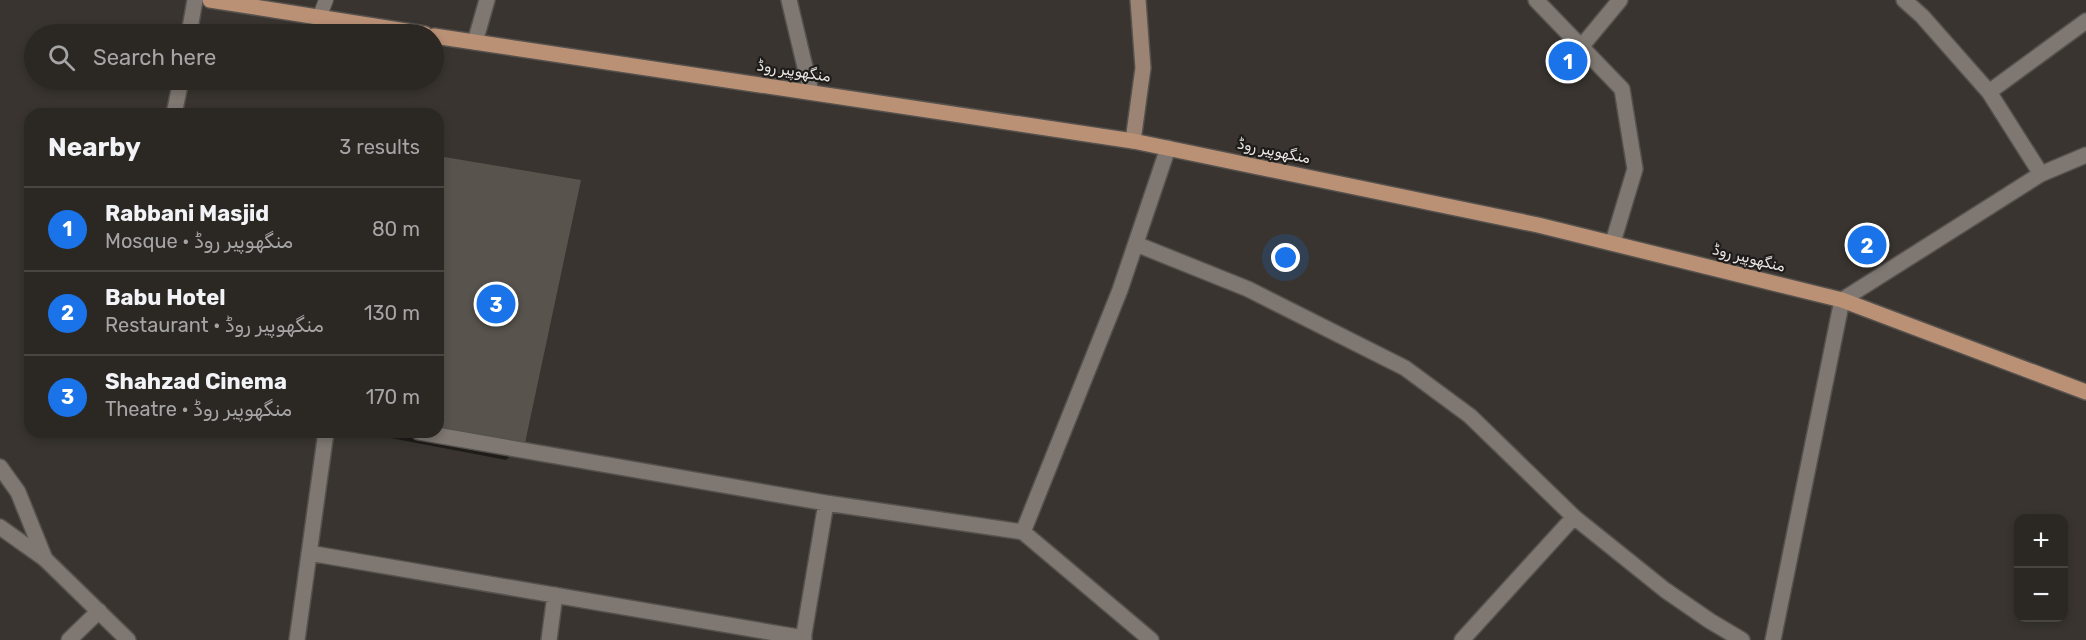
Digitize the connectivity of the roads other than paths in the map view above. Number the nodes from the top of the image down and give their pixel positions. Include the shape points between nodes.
1 (195, 0) edge
2 (210, 0) edge
3 (326, 0) edge
4 (487, 0) edge
5 (789, 0) edge
6 (1138, 0) edge
7 (1536, 0) edge
8 (1620, 0) edge
9 (1904, 0) edge
10 (249, 3) edge
11 (319, 18) junction
12 (2086, 21) edge
13 (191, 24) edge
14 (359, 24) edge
15 (444, 37) edge
16 (475, 42) junction
17 (1581, 47) junction
18 (179, 90) edge
19 (811, 92) junction
20 (1989, 92) junction
21 (175, 108) edge
22 (1132, 141) junction
23 (1168, 148) junction
24 (2086, 155) edge
25 (2041, 174) junction
26 (1613, 242) junction
27 (1136, 244) junction
28 (1842, 300) junction
29 (2086, 392) edge
30 (444, 436) edge
31 (325, 438) edge
32 (0, 467) edge
33 (826, 503) junction
34 (1574, 516) junction
35 (0, 527) edge
36 (1023, 532) junction
37 (309, 553) junction
38 (45, 560) junction
39 (555, 595) junction
40 (99, 611) junction
41 (804, 639) edge
42 (69, 640) edge
43 (128, 640) edge
44 (297, 640) edge
45 (549, 640) edge
46 (1151, 640) edge
47 (1462, 640) edge
48 (1742, 640) edge
49 (1773, 640) edge

1 - 13 street
2 - 10 main road
3 - 11 lane
4 - 16 street
5 - 19 street
6 - 22 main road via 1143,68
7 - 17 street
8 - 17 street
9 - 20 street
10 - 11 main road
11 - 14 main road
12 - 20 street
15 - 16 main road, منگھوپیر روڈ
16 - 19 main road, منگھوپیر روڈ
17 - 26 street via 1622,89 1635,169
18 - 21 street
19 - 22 main road, منگھوپیر روڈ
20 - 25 street
22 - 23 main road, منگھوپیر روڈ
23 - 26 main road, منگھوپیر روڈ
23 - 27 street
24 - 25 street
25 - 28 street
26 - 28 main road, منگھوپیر روڈ
27 - 34 street via 1248,289 1405,368 1470,416
27 - 36 street
28 - 29 main road, منگھوپیر روڈ
28 - 49 street
30 - 33 street
31 - 37 street
32 - 38 street via 18,492
33 - 36 street
33 - 41 street
34 - 47 street
34 - 48 street via 1665,590
35 - 38 street
36 - 46 street
37 - 39 street
37 - 44 street
38 - 40 street
39 - 41 street
39 - 45 street
40 - 42 street
40 - 43 street

